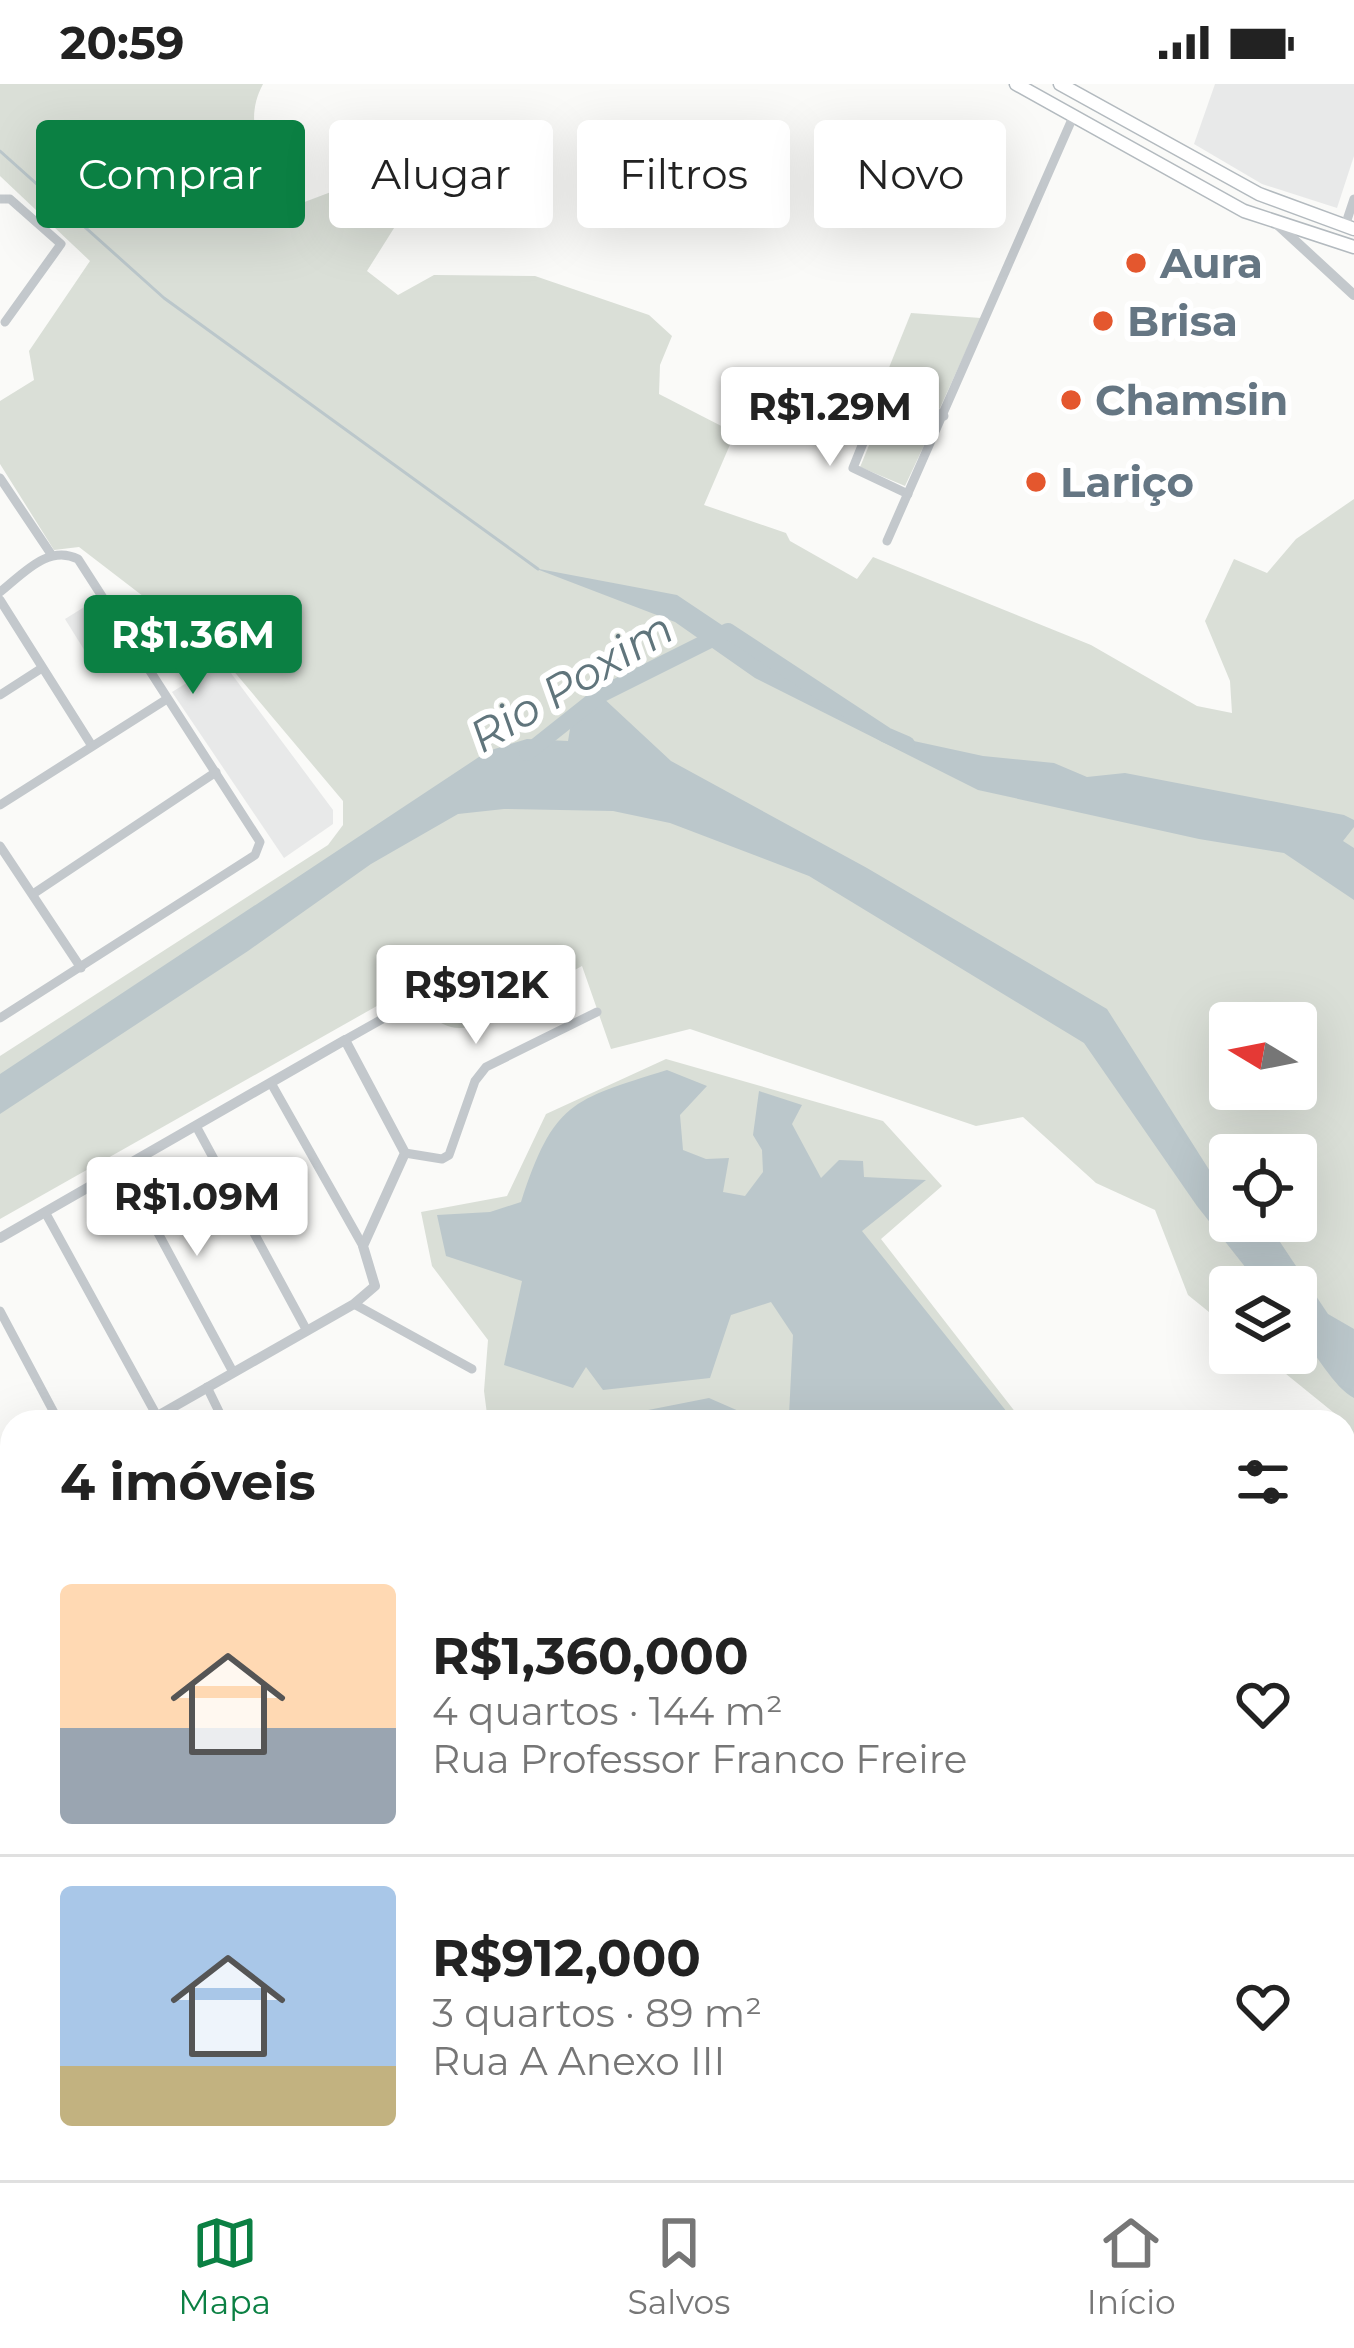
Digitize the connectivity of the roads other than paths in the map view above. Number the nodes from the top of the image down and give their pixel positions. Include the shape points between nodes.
1 (1016, 84) edge
2 (1060, 84) edge
3 (1073, 117) junction
4 (2, 198) edge
5 (1354, 199) edge
6 (1278, 225) junction
7 (1350, 227) edge
8 (1354, 247) edge
9 (1354, 295) edge
10 (5, 322) dead end
11 (944, 416) junction
12 (1, 482) edge
13 (908, 494) junction
14 (887, 541) dead end
15 (51, 554) junction
16 (0, 596) edge
17 (42, 668) junction
18 (0, 695) edge
19 (167, 699) junction
20 (92, 746) junction
21 (216, 772) junction
22 (0, 805) edge
23 (0, 846) edge
24 (33, 894) junction
25 (81, 968) junction
26 (400, 1009) dead end
27 (597, 1012) dead end
28 (0, 1017) edge
29 (345, 1040) junction
30 (271, 1083) junction
31 (196, 1126) junction
32 (405, 1153) junction
33 (123, 1168) junction
34 (45, 1212) junction
35 (0, 1238) edge
36 (363, 1246) junction
37 (354, 1304) junction
38 (0, 1311) edge
39 (306, 1329) junction
40 (472, 1370) dead end
41 (233, 1372) junction
42 (207, 1387) junction
43 (53, 1410) edge
44 (147, 1410) edge
45 (167, 1410) edge
46 (218, 1410) edge

1 - 3 main road
2 - 7 main road via 1259,194
3 - 6 main road
3 - 11 street
4 - 10 street via 61,244
5 - 7 street
6 - 8 main road
6 - 9 street
11 - 13 street
11 - 13 street via 877,395 853,468
12 - 15 street
13 - 14 street
15 - 16 street
15 - 19 street via 78,559
16 - 17 street
17 - 18 street
17 - 20 street
19 - 20 street
19 - 21 street
20 - 22 street
21 - 24 street
21 - 25 street via 259,837 255,855
23 - 24 street
24 - 25 street
25 - 28 street
26 - 29 street
27 - 32 street via 486,1067 449,1155
29 - 30 street
29 - 32 street
30 - 31 street
30 - 36 street
31 - 33 street
31 - 39 street
32 - 36 street
33 - 34 street
33 - 41 street
34 - 35 street
34 - 44 street
36 - 37 street via 375,1286
37 - 39 street
37 - 40 street
38 - 43 street
39 - 41 street
41 - 42 street
42 - 45 street
42 - 46 street

